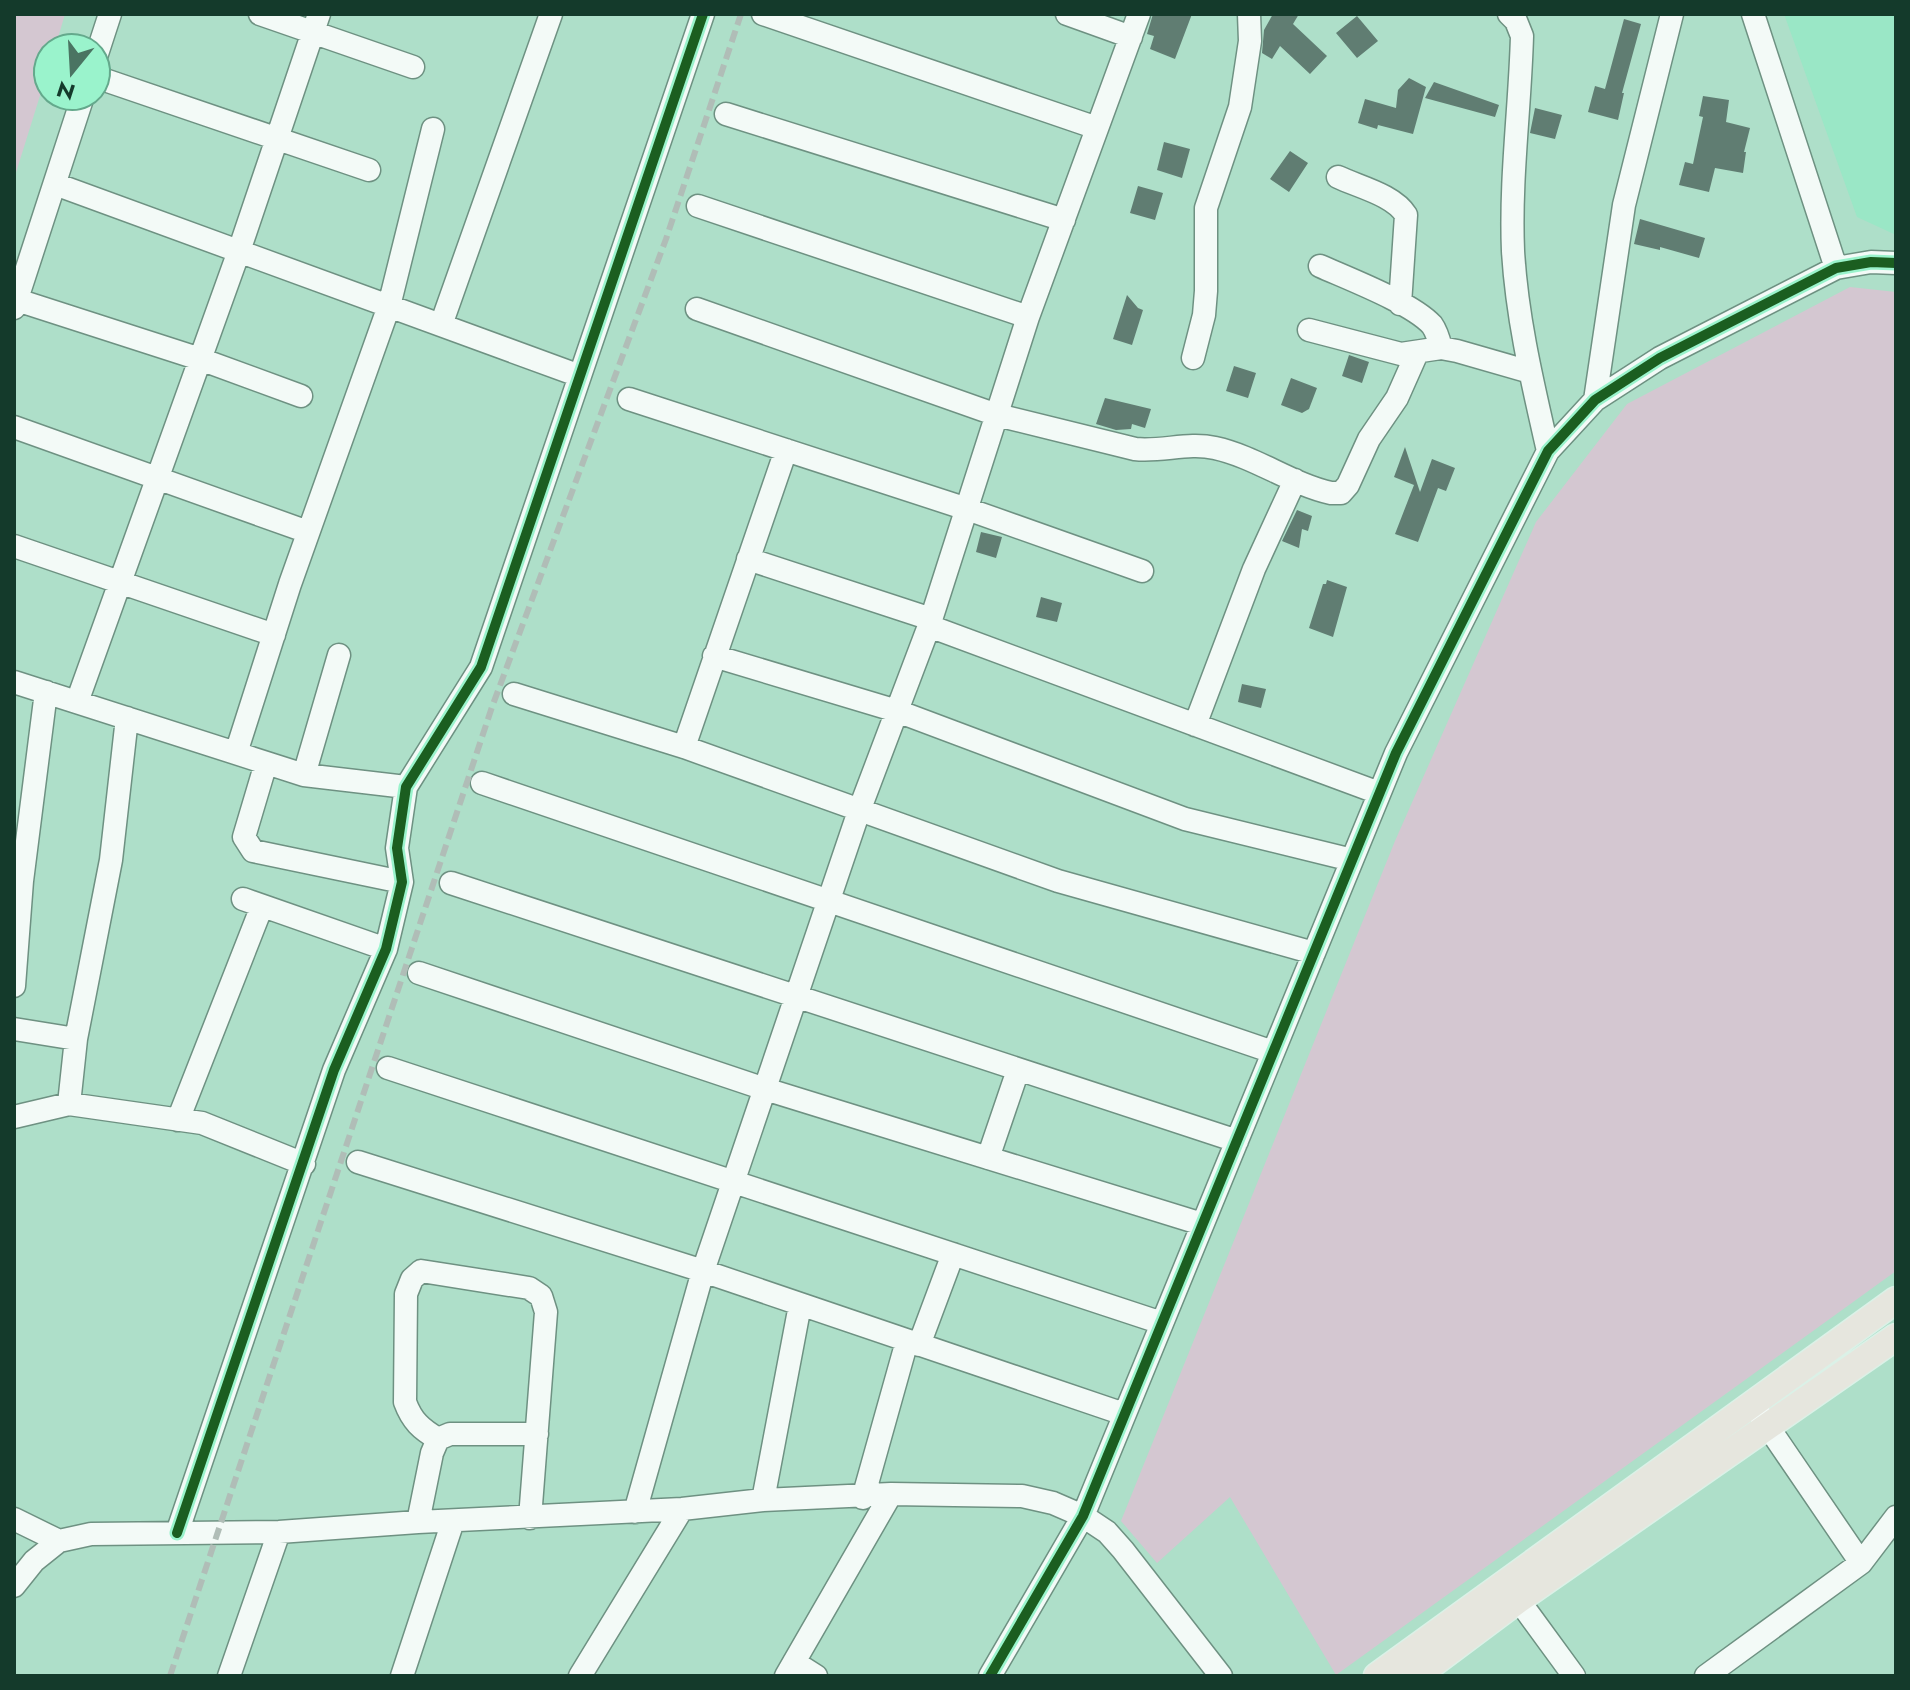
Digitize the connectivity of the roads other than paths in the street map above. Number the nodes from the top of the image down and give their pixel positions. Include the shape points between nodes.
1 (260, 14) edge
2 (551, 14) edge
3 (703, 14) edge
4 (763, 14) edge
5 (1067, 14) edge
6 (1139, 14) edge
7 (1249, 14) edge
8 (1509, 14) edge
9 (1672, 14) edge
10 (1753, 14) edge
11 (316, 23) edge
12 (1131, 37) junction
13 (413, 67) dead end
14 (112, 82) edge
15 (78, 112) edge
16 (726, 114) dead end
17 (1097, 128) junction
18 (433, 129) dead end
19 (277, 139) junction
20 (369, 170) dead end
21 (1338, 177) dead end
22 (55, 184) junction
23 (698, 206) dead end
24 (1064, 220) junction
25 (239, 251) junction
26 (1896, 263) edge
27 (1320, 266) dead end
28 (1836, 268) junction
29 (15, 304) edge
30 (1400, 304) junction
31 (389, 306) junction
32 (697, 309) dead end
33 (1028, 317) junction
34 (441, 325) junction
35 (1309, 330) dead end
36 (1441, 348) junction
37 (1417, 353) junction
38 (1193, 358) dead end
39 (200, 359) junction
40 (1530, 372) junction
41 (580, 376) junction
42 (301, 396) dead end
43 (629, 399) dead end
44 (1595, 400) junction
45 (997, 415) junction
46 (14, 427) edge
47 (786, 450) junction
48 (1548, 451) junction
49 (157, 478) junction
50 (1295, 480) junction
51 (967, 509) junction
52 (308, 532) junction
53 (14, 546) edge
54 (748, 559) junction
55 (1142, 571) dead end
56 (120, 582) junction
57 (930, 622) junction
58 (274, 635) junction
59 (339, 655) dead end
60 (714, 656) junction
61 (14, 682) edge
62 (46, 692) junction
63 (514, 694) dead end
64 (77, 702) junction
65 (897, 711) junction
66 (127, 718) junction
67 (1195, 725) junction
68 (684, 747) junction
69 (236, 753) junction
70 (266, 763) junction
71 (304, 775) junction
72 (482, 783) dead end
73 (406, 787) junction
74 (1379, 793) junction
75 (859, 811) junction
76 (1352, 860) junction
77 (402, 882) junction
78 (451, 883) dead end
79 (829, 901) junction
80 (386, 949) junction
81 (1314, 953) junction
82 (419, 973) dead end
83 (14, 986) edge
84 (797, 999) junction
85 (14, 1029) edge
86 (76, 1039) junction
87 (1273, 1052) junction
88 (388, 1068) dead end
89 (1018, 1070) junction
90 (765, 1089) junction
91 (69, 1104) junction
92 (14, 1117) edge
93 (178, 1120) junction
94 (1237, 1141) junction
95 (988, 1158) junction
96 (358, 1162) dead end
97 (304, 1164) junction
98 (734, 1182) junction
99 (1202, 1224) junction
100 (953, 1254) junction
101 (703, 1271) junction
102 (800, 1305) junction
103 (1888, 1306) edge
104 (1162, 1323) junction
105 (1896, 1336) edge
106 (913, 1343) junction
107 (1124, 1414) junction
108 (1761, 1415) junction
109 (537, 1434) junction
110 (438, 1439) junction
111 (891, 1494) junction
112 (863, 1498) junction
113 (763, 1500) junction
114 (682, 1509) junction
115 (635, 1512) junction
116 (1083, 1516) junction
117 (1896, 1517) edge
118 (530, 1518) junction
119 (14, 1519) edge
120 (453, 1521) junction
121 (418, 1522) junction
122 (279, 1532) junction
123 (177, 1533) junction
124 (59, 1541) junction
125 (1861, 1563) junction
126 (14, 1586) edge
127 (1511, 1591) junction
128 (790, 1669) edge
129 (229, 1676) edge
130 (402, 1676) edge
131 (580, 1676) edge
132 (816, 1676) edge
133 (990, 1676) edge
134 (1221, 1676) edge
135 (1377, 1676) edge
136 (1416, 1676) edge
137 (1574, 1676) edge
138 (1706, 1676) edge

1 - 11 street
2 - 34 street
3 - 41 street
4 - 17 street
5 - 12 street
6 - 12 street
7 - 38 street via 1240,107 1206,208 1205,303
8 - 40 street via 1522,36 1513,251
9 - 44 street via 1624,205
10 - 28 street
11 - 13 street
11 - 19 street
12 - 17 street
14 - 19 street
15 - 22 street
16 - 24 street
17 - 24 street
18 - 31 street
19 - 20 street
19 - 25 street
21 - 30 street via 1391,201 1406,215
22 - 25 street
22 - 29 street
23 - 33 street
24 - 33 street
25 - 31 street
25 - 39 street
26 - 28 street
27 - 30 street
28 - 44 street via 1660,358
29 - 39 street
30 - 36 street via 1429,322
31 - 34 street
31 - 52 street
32 - 45 street
33 - 45 street
34 - 41 street
35 - 37 street via 1401,354
36 - 37 street
36 - 40 street
37 - 50 street via 1341,493
39 - 42 street
39 - 49 street
40 - 48 street
41 - 73 street via 481,667
43 - 47 street
44 - 48 street
45 - 50 street via 1135,449 1216,448
45 - 51 street
46 - 49 street
47 - 51 street
47 - 54 street
48 - 74 street
49 - 52 street
49 - 56 street
50 - 67 street via 1249,579
51 - 55 street
51 - 57 street
52 - 58 street
53 - 56 street
54 - 57 street
54 - 60 street
56 - 58 street
56 - 64 street
57 - 65 street
57 - 67 street
58 - 69 street
59 - 71 street
60 - 65 street
60 - 68 street
61 - 62 street
62 - 64 street
62 - 83 street
63 - 68 street
64 - 66 street
65 - 75 street
65 - 76 street via 1185,819
66 - 69 street
66 - 86 street via 111,860
67 - 74 street
68 - 75 street
69 - 70 street
70 - 71 street
70 - 77 street via 244,837 253,851
71 - 73 street
72 - 79 street
73 - 77 street via 397,848
74 - 76 street
75 - 79 street
75 - 81 street via 1058,881
76 - 81 street
77 - 80 street
78 - 84 street
79 - 84 street
79 - 87 street
80 - 93 street via 253,903
80 - 97 street via 334,1070
81 - 87 street
82 - 90 street
84 - 89 street
84 - 90 street
85 - 86 street
86 - 91 street
87 - 94 street
88 - 98 street
89 - 94 street
89 - 95 street
90 - 95 street
90 - 98 street
91 - 92 street
91 - 93 street
93 - 97 street via 202,1123
94 - 99 street
95 - 99 street
96 - 101 street
97 - 123 street
98 - 100 street
98 - 101 street
99 - 104 street
100 - 104 street
100 - 106 street
101 - 102 street
101 - 115 street
102 - 106 street
102 - 113 street
103 - 105 main road
103 - 108 main road
104 - 107 street
105 - 108 main road
106 - 107 street
106 - 112 street
107 - 116 street
108 - 125 street
108 - 127 main road
109 - 110 street via 450,1434
109 - 110 street via 546,1312 541,1296 529,1288 421,1271 406,1294 405,1402 418,1427
109 - 118 street
110 - 121 street
111 - 112 street
111 - 116 street via 1022,1496
111 - 128 street
112 - 113 street
113 - 114 street
114 - 115 street
114 - 131 street
115 - 118 street
116 - 133 street
116 - 134 street via 1123,1550
117 - 125 street
118 - 120 street
119 - 124 street
120 - 121 street
120 - 130 street
121 - 122 street
122 - 123 street
122 - 129 street
123 - 124 street via 91,1534
124 - 126 street
125 - 138 street
127 - 135 main road
127 - 136 main road
127 - 137 street
128 - 132 street

